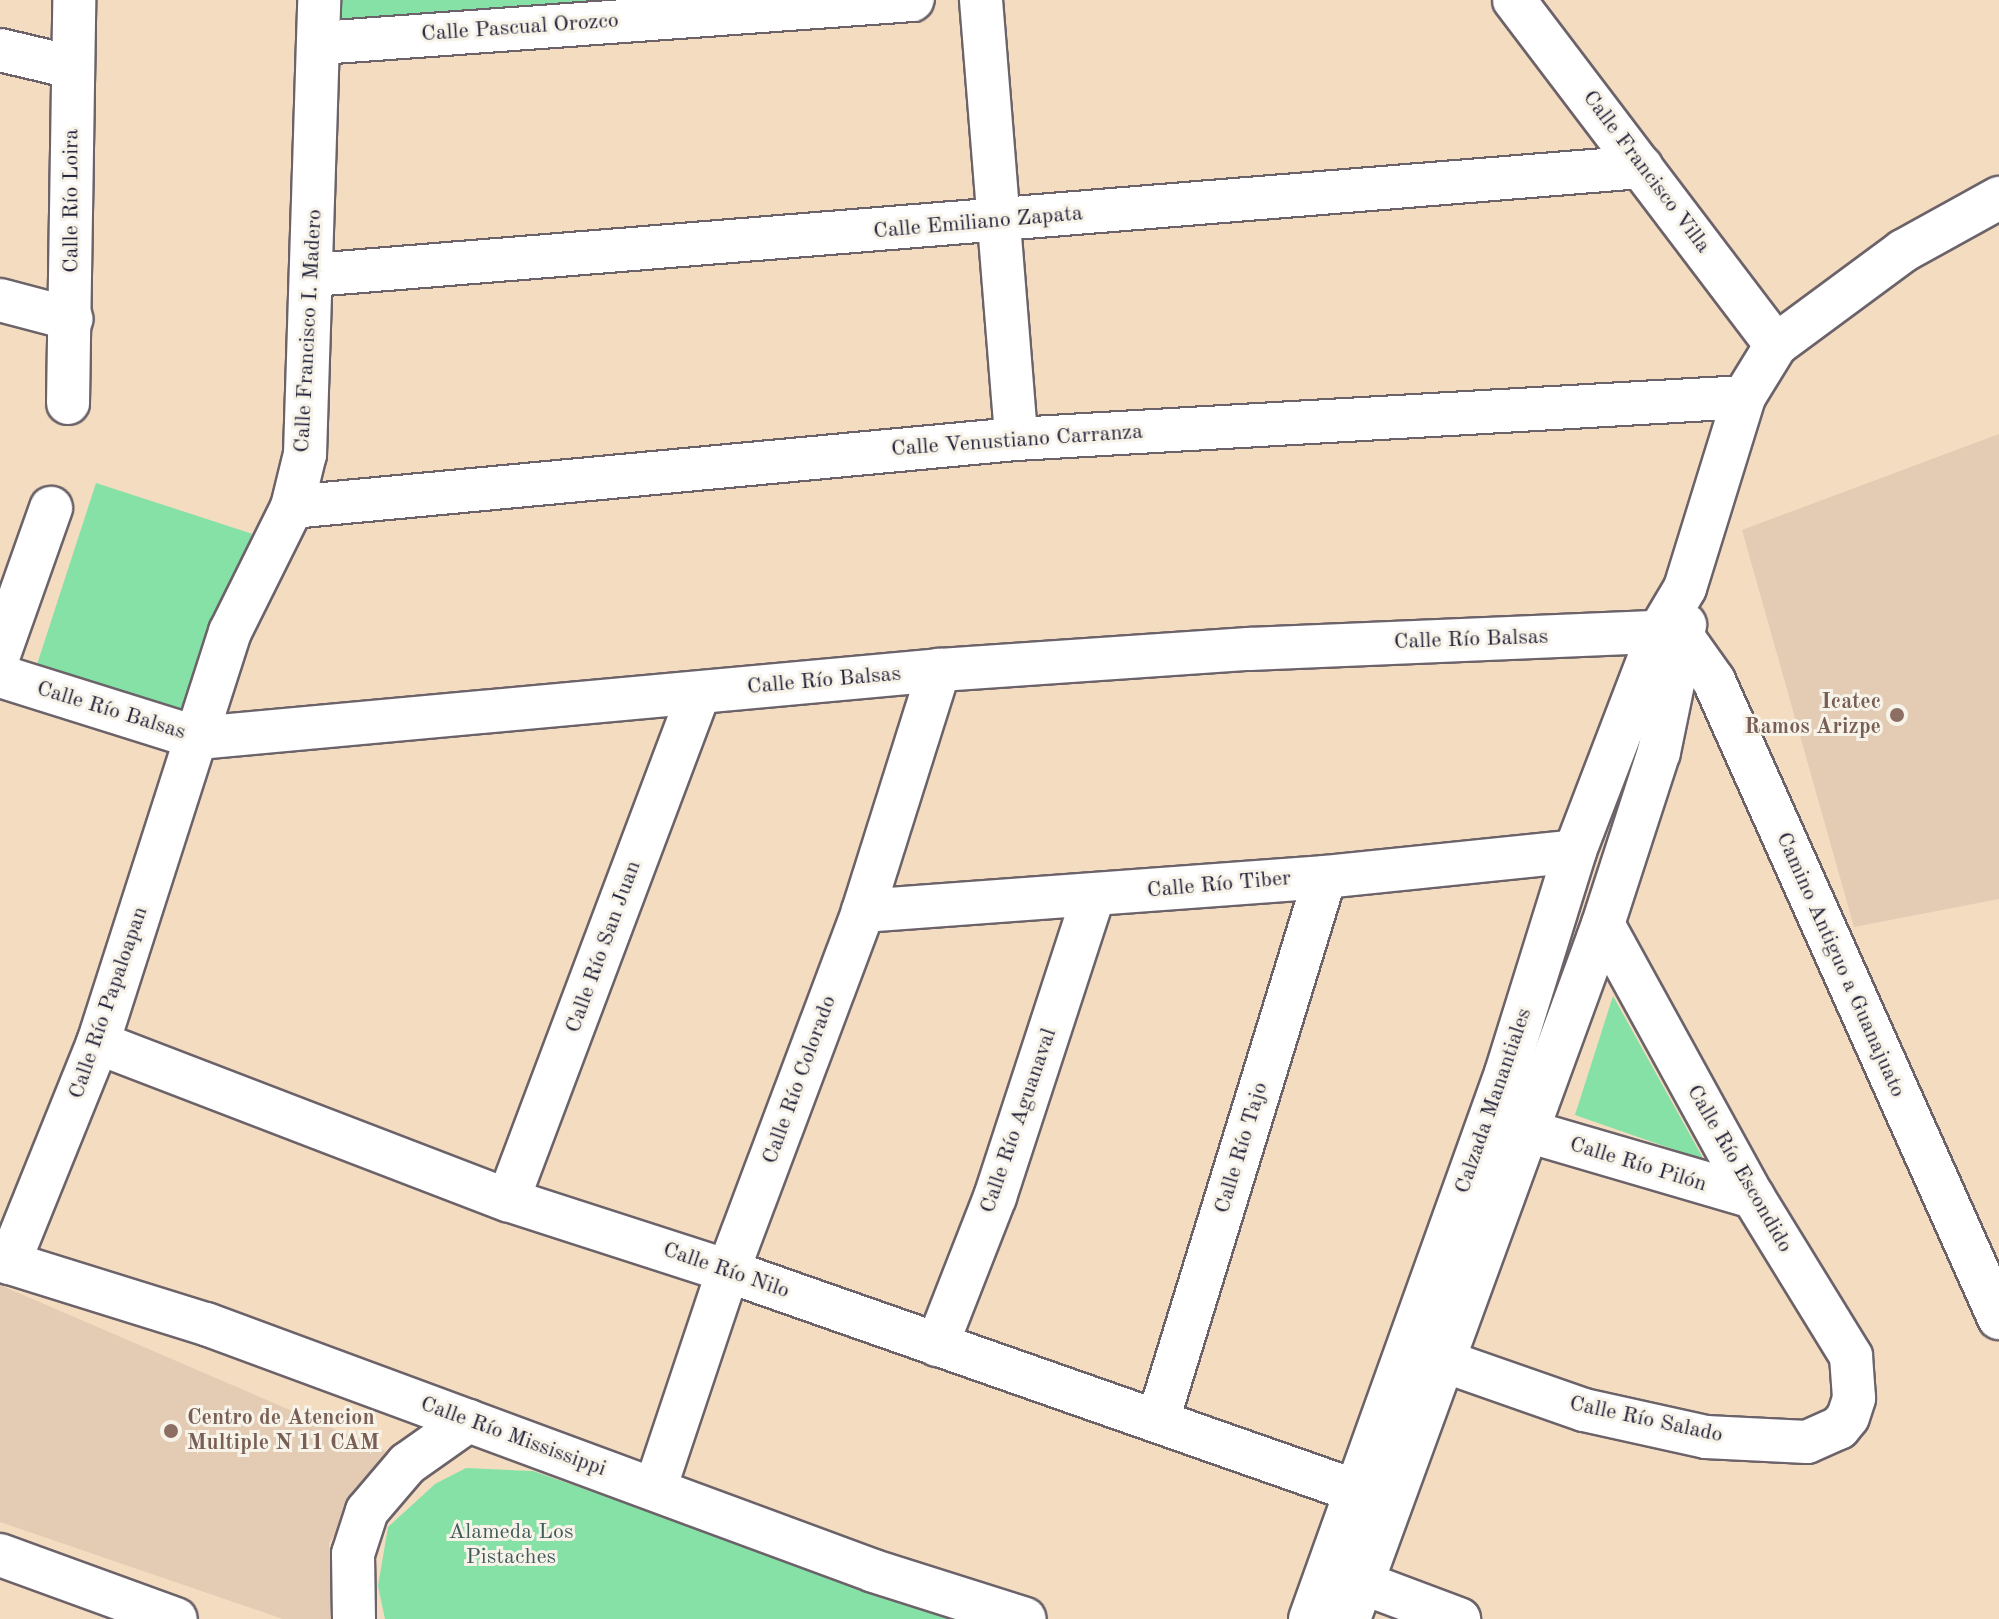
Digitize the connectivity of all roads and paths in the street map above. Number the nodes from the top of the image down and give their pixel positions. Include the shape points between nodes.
1 (74, 0) edge
2 (319, 0) edge
3 (912, 0) edge
4 (981, 0) edge
5 (1514, 0) edge
6 (320, 43) junction
7 (0, 50) edge
8 (72, 67) junction
9 (1642, 167) junction
10 (1999, 198) edge
11 (1001, 221) junction
12 (313, 275) junction
13 (0, 300) edge
14 (72, 319) junction
15 (1776, 345) junction
16 (1744, 397) junction
17 (68, 403) dead end
18 (1016, 439) junction
19 (292, 507) junction
20 (51, 508) dead end
21 (11, 575) edge
22 (1672, 636) junction
23 (0, 652) edge
24 (939, 670) junction
25 (0, 676) edge
26 (699, 693) junction
27 (198, 738) junction
28 (1575, 851) junction
29 (1325, 877) junction
30 (1094, 895) junction
31 (863, 911) junction
32 (1603, 924) junction
33 (98, 1043) junction
34 (1524, 1130) junction
35 (1753, 1197) junction
36 (508, 1200) junction
37 (4, 1262) edge
38 (728, 1271) junction
39 (1999, 1318) edge
40 (937, 1345) junction
41 (1441, 1360) junction
42 (1848, 1417) joint
43 (1158, 1420) junction
44 (468, 1421) junction
45 (655, 1489) junction
46 (1356, 1491) junction
47 (0, 1555) edge
48 (1354, 1600) edge
49 (69, 1603) edge
50 (176, 1619) edge
51 (354, 1619) edge
52 (1025, 1619) edge
53 (1310, 1619) edge
54 (1459, 1619) edge

1 - 8 street, Calle Río Loira
2 - 6 street, Calle Francisco I. Madero
3 - 6 street, Calle Pascual Orozco
4 - 11 street
5 - 9 street, Calle Francisco Villa
6 - 12 street, Calle Francisco I. Madero
7 - 8 street
8 - 14 street, Calle Río Loira
9 - 11 street, Calle Emiliano Zapata
9 - 15 street, Calle Francisco Villa
10 - 15 street, Calzada Manantiales via 1903,251
11 - 12 street, Calle Emiliano Zapata
11 - 18 street
12 - 19 street, Calle Francisco I. Madero via 305,454
13 - 14 street
14 - 17 street, Calle Río Loira
15 - 16 street, Calzada Manantiales
16 - 18 street, Calle Venustiano Carranza
16 - 22 street, Calzada Manantiales
18 - 19 street, Calle Venustiano Carranza
19 - 27 street, Calle Francisco I. Madero via 230,632
20 - 21 street
21 - 23 street
22 - 24 street, Calle Río Balsas via 1249,649
22 - 28 street, Calzada Manantiales
22 - 32 street, Calzada Manantiales via 1659,752
22 - 39 street, Camino Antiguo a Guanajuato via 1714,681
24 - 26 street, Calle Río Balsas
24 - 31 street, Calle Río Colorado
25 - 27 street, Calle Río Balsas
26 - 27 street, Calle Río Balsas
26 - 36 street, Calle Río San Juan
27 - 33 street, Calle Río Papaloapan
28 - 29 street, Calle Río Tiber
28 - 46 street, Calzada Manantiales via 1506,1073
29 - 30 street, Calle Río Tiber
29 - 43 street, Calle Río Tajo
30 - 31 street, Calle Río Tiber
30 - 40 street, Calle Río Aguanaval via 995,1197
31 - 38 street, Calle Río Colorado
32 - 34 street, Calzada Manantiales
32 - 35 street, Calle Río Escondido
33 - 36 street, Calle Río Nilo
33 - 37 street, Calle Río Papaloapan
34 - 35 street, Calle Río Pilón
34 - 41 street, Calzada Manantiales
35 - 42 street, Calle Río Escondido via 1851,1356 1854,1398
36 - 38 street, Calle Río Nilo
37 - 44 street, Calle Río Mississippi via 206,1324
38 - 40 street, Calle Río Nilo
38 - 45 street, Calle Río Colorado
40 - 43 street, Calle Río Nilo
41 - 42 street, Calle Río Salado via 1584,1410 1706,1437 1807,1442 1839,1428
41 - 48 street, Calzada Manantiales
43 - 46 street, Calle Río Nilo
44 - 45 street, Calle Río Mississippi
44 - 51 street via 407,1464 367,1511 355,1536
45 - 52 street, Calle Río Mississippi via 874,1571
46 - 53 street, Calzada Manantiales
47 - 49 street
48 - 54 street
49 - 50 street

